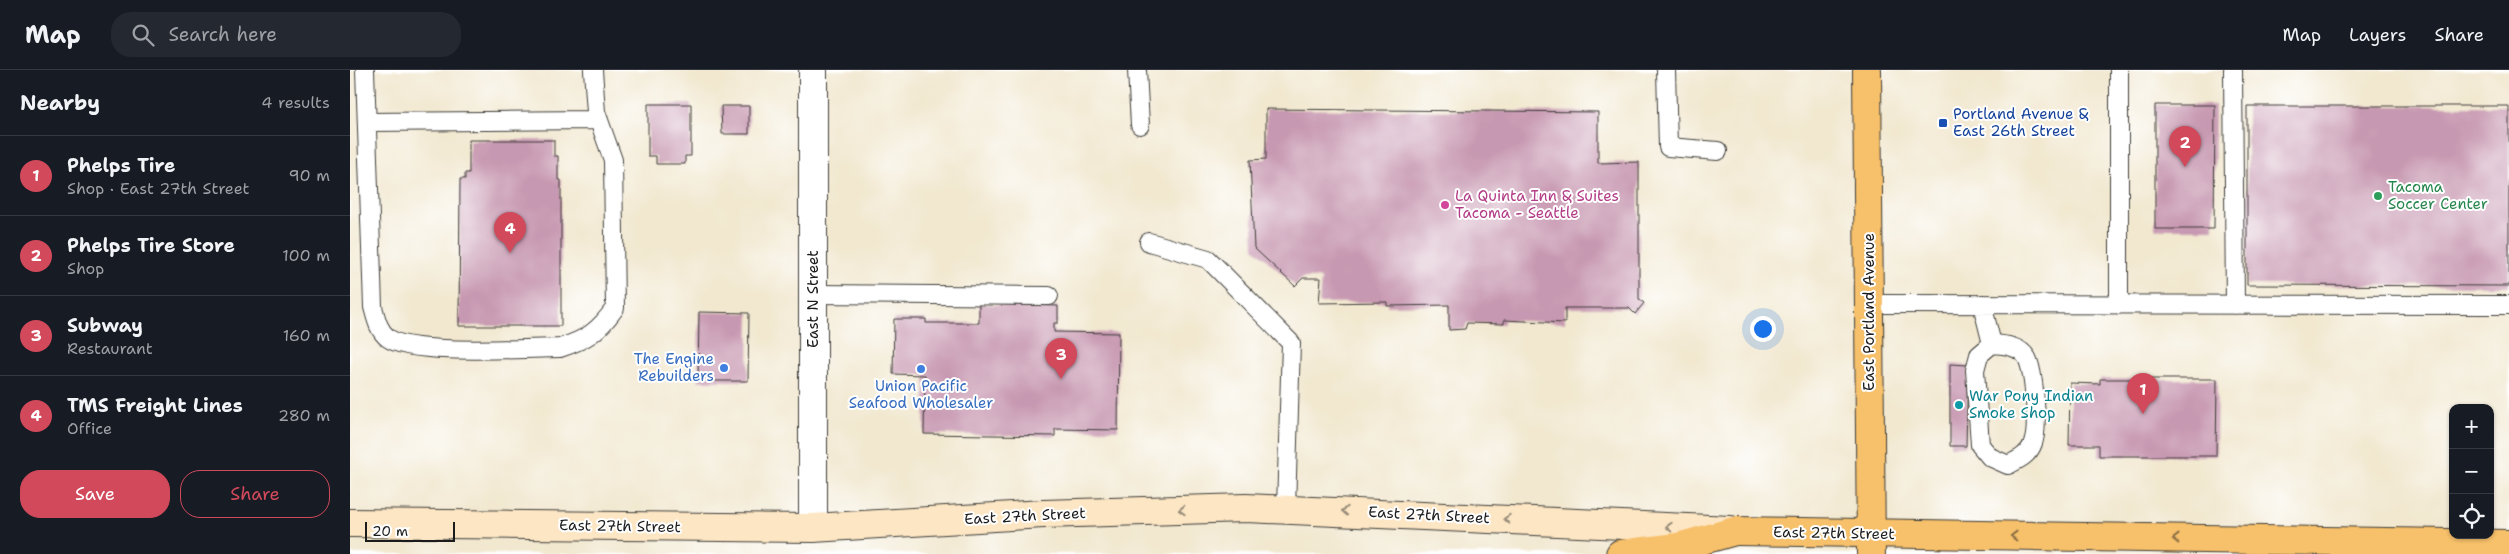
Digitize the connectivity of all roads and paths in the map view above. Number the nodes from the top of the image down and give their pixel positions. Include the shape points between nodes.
1 (365, 70) edge
2 (593, 70) edge
3 (813, 70) edge
4 (1137, 70) edge
5 (1666, 70) edge
6 (1867, 70) edge
7 (2119, 70) edge
8 (2233, 70) edge
9 (599, 120) junction
10 (367, 122) junction
11 (1140, 125) dead end
12 (1718, 151) dead end
13 (1149, 242) dead end
14 (813, 294) junction
15 (1049, 296) dead end
16 (1869, 304) junction
17 (1982, 304) junction
18 (2119, 305) junction
19 (2234, 305) junction
20 (2509, 305) edge
21 (1992, 344) junction
22 (1286, 508) junction
23 (350, 523) edge
24 (813, 528) junction
25 (1735, 531) junction
26 (1871, 544) edge
27 (2509, 544) edge
28 (1620, 554) edge

1 - 10 lane
2 - 9 lane
3 - 14 street, East N Street
4 - 11 lane
5 - 12 lane via 1668,147
6 - 16 main road, East Portland Avenue
7 - 18 lane
8 - 19 lane
9 - 10 lane
9 - 10 lane via 613,160 615,308 601,328 577,343 560,348 422,349 388,338 378,325 373,307
13 - 22 lane via 1208,259 1291,343
14 - 15 lane
14 - 24 street, East N Street
16 - 17 lane
16 - 26 main road, East Portland Avenue
17 - 18 lane
17 - 21 lane
18 - 19 lane
19 - 20 lane
21 - 21 lane via 2012,346 2026,357 2034,380 2034,442 2024,457 2008,465 1990,457 1980,445 1975,370 1979,355
22 -> 24 street, East 27th Street via 1042,514
25 -> 22 street, East 27th Street
23 - 24 street, East 27th Street
25 - 26 main road, East 27th Street
25 - 28 main road via 1678,547
27 -> 26 main road, East 27th Street

